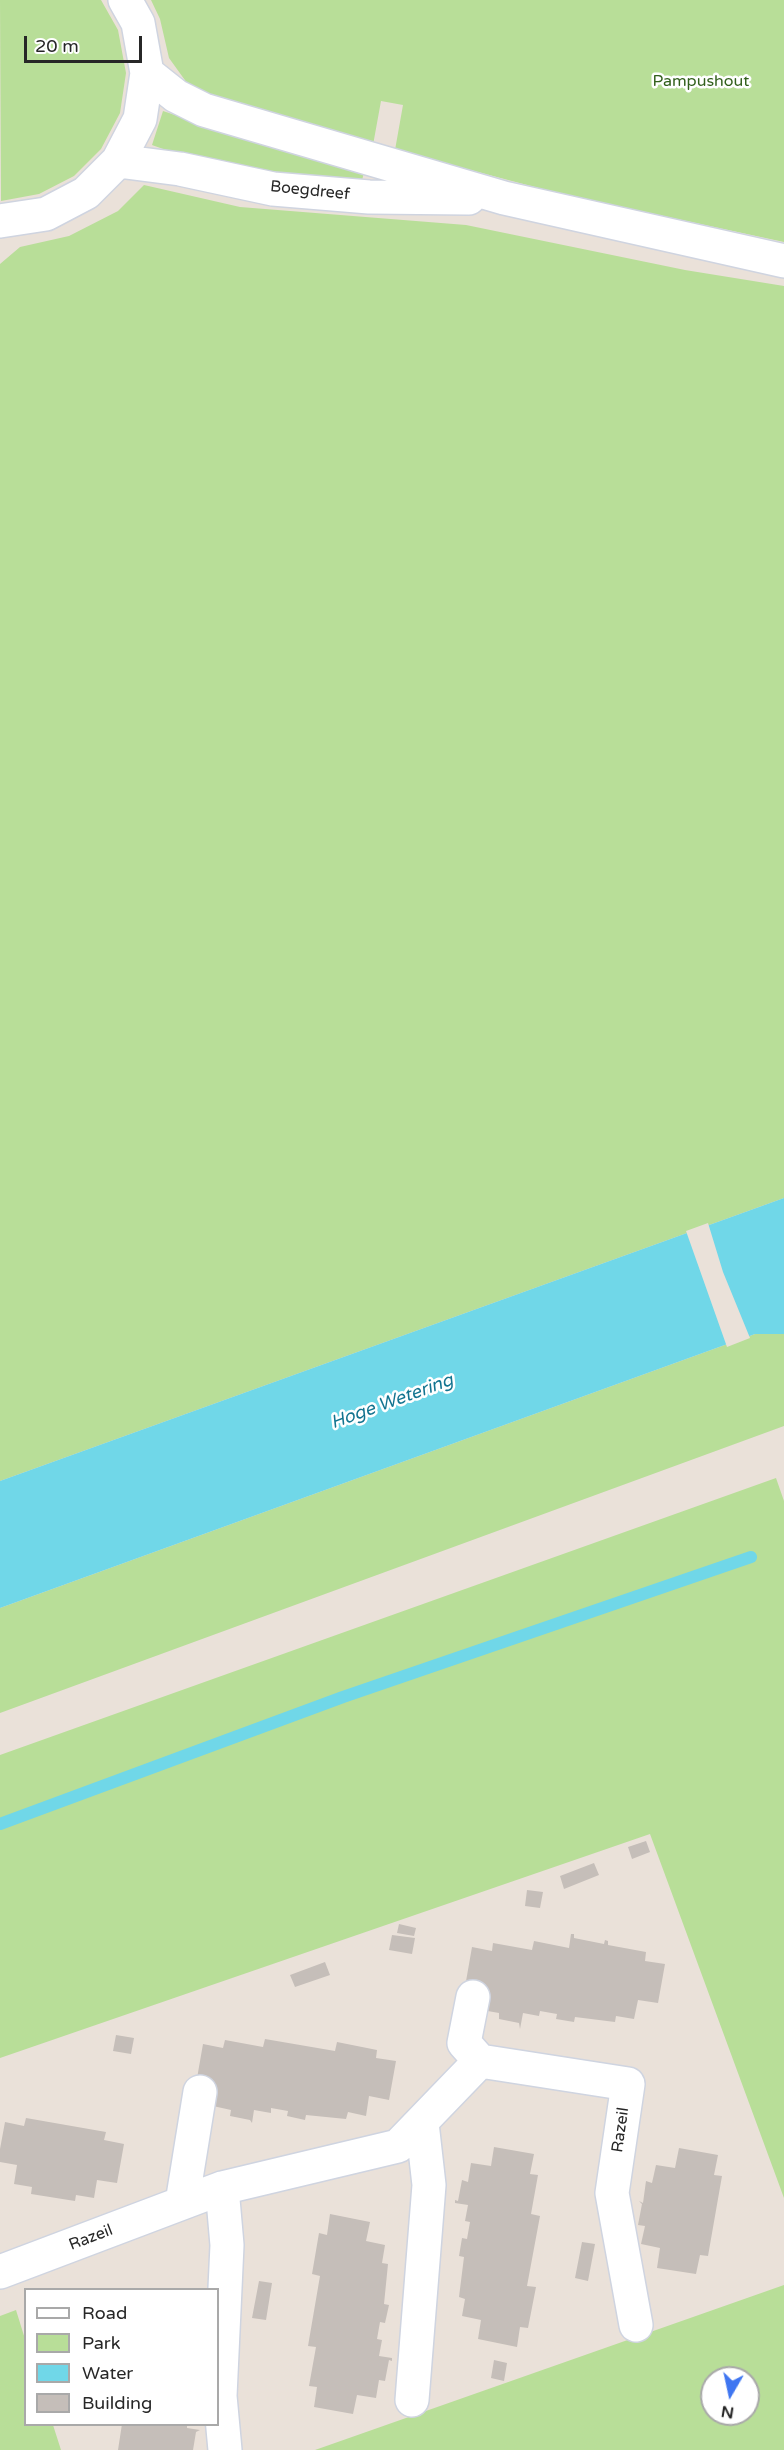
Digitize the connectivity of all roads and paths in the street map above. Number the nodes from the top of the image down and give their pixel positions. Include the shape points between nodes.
1 (125, 0) edge
2 (147, 72) junction
3 (118, 161) junction
4 (504, 198) junction
5 (1, 223) edge
6 (784, 261) edge
7 (473, 1997) dead end
8 (480, 2061) junction
9 (200, 2092) dead end
10 (422, 2124) junction
11 (222, 2188) junction
12 (182, 2203) junction
13 (0, 2272) edge
14 (636, 2325) dead end
15 (412, 2400) dead end
16 (225, 2450) edge

1 - 2 street via 138,23
2 - 3 street via 140,119
2 - 4 street, Boegdreef via 176,96 204,110
3 - 4 street, Boegdreef via 180,169 273,189 369,197
3 - 5 street via 86,193 46,214
4 - 6 street, Boegdreef
7 - 8 street via 464,2043
8 - 10 street, Razeil
8 - 14 street, Razeil via 628,2084 612,2193
9 - 12 street
10 - 11 street, Razeil via 398,2146
10 - 15 street via 429,2185
11 - 12 street, Razeil
11 - 16 street via 227,2246 220,2396
12 - 13 street, Razeil

